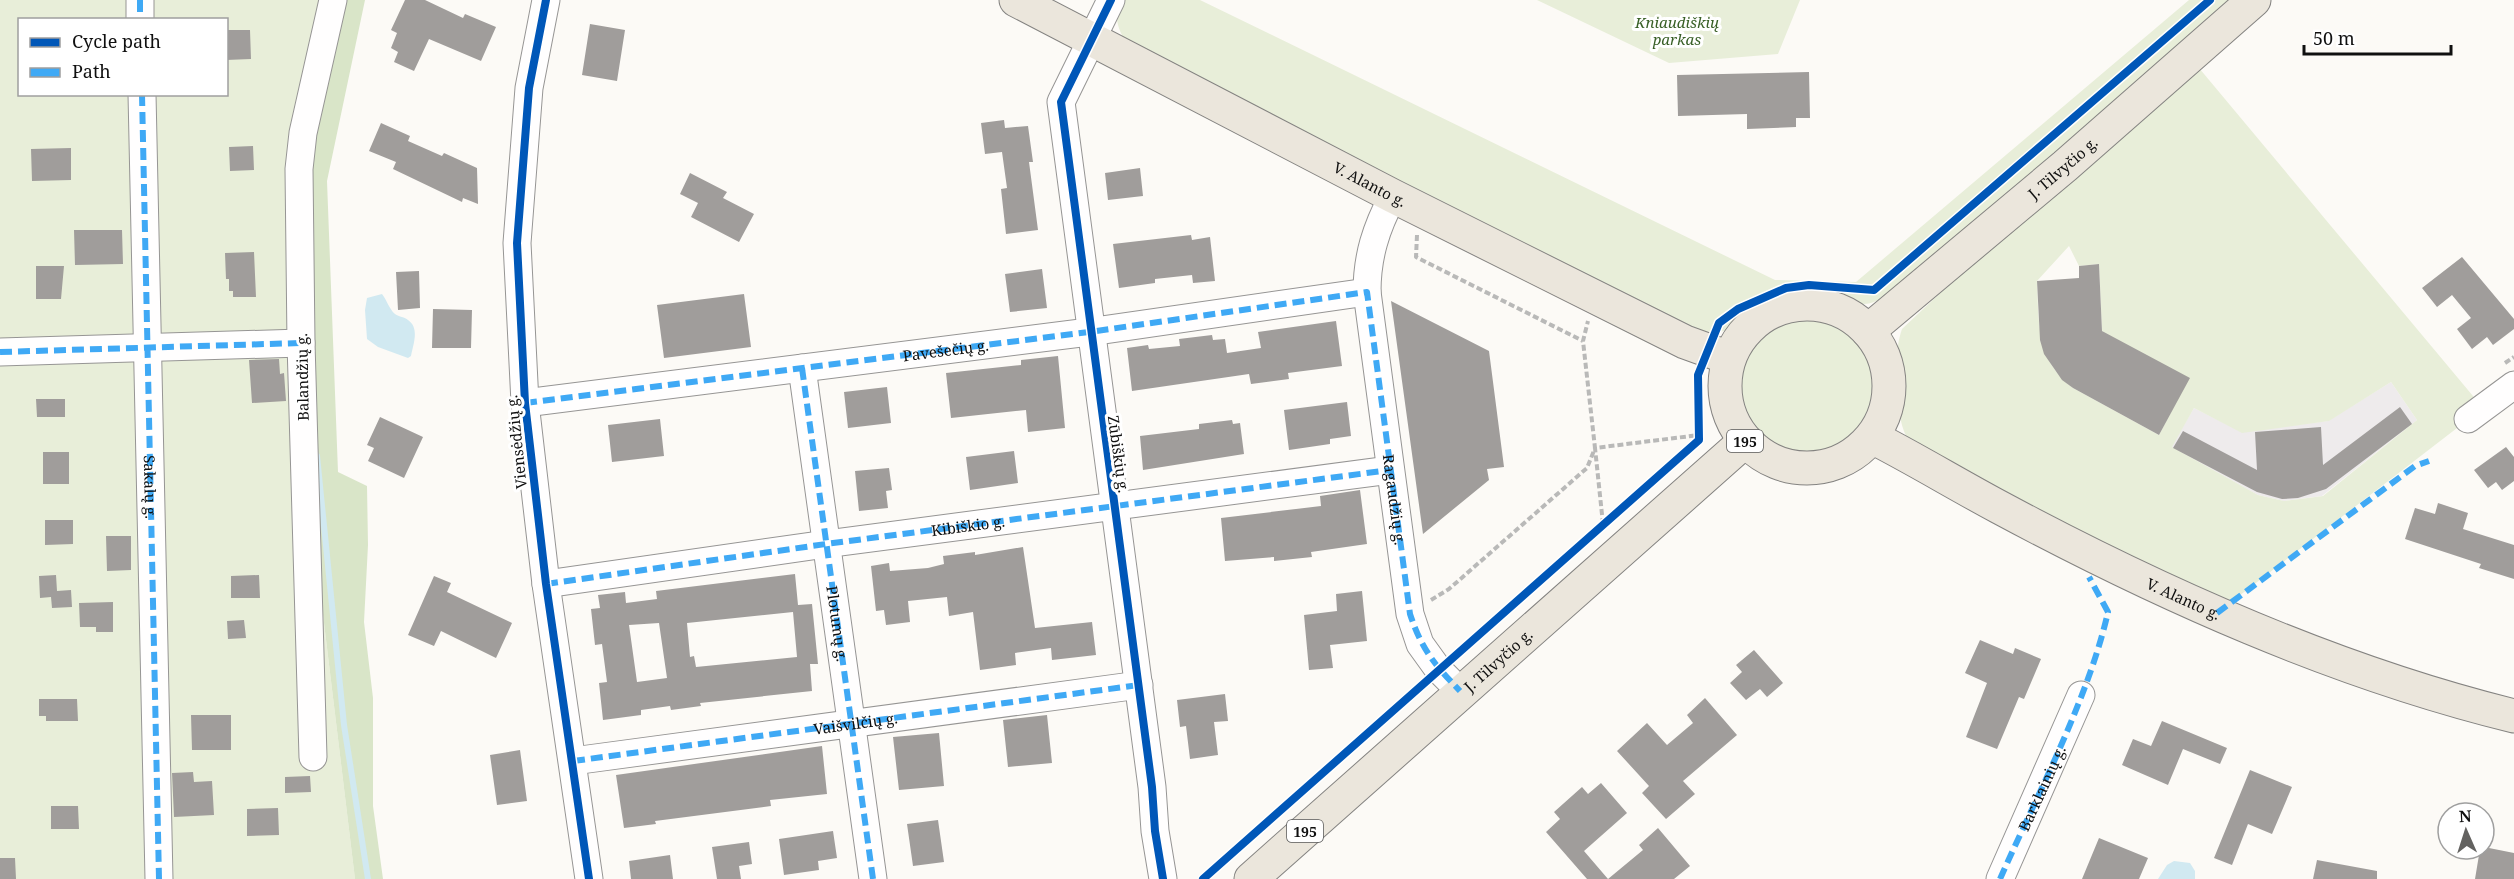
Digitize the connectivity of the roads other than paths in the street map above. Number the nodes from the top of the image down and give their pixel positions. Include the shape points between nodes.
1 (140, 0) edge
2 (333, 0) edge
3 (546, 0) edge
4 (1016, 0) edge
5 (1111, 0) edge
6 (2254, 0) edge
7 (140, 18) edge
8 (1091, 39) junction
9 (142, 96) edge
10 (1393, 196) junction
11 (1367, 292) junction
12 (1089, 332) junction
13 (1868, 332) junction
14 (301, 343) junction
15 (149, 347) junction
16 (0, 352) edge
17 (1729, 358) junction
18 (802, 368) junction
19 (2514, 385) edge
20 (525, 404) junction
21 (2468, 419) dead end
22 (1872, 437) junction
23 (1745, 441) junction
24 (1390, 470) junction
25 (1113, 507) junction
26 (826, 544) junction
27 (546, 584) junction
28 (1139, 685) junction
29 (1460, 692) junction
30 (2081, 695) dead end
31 (2514, 716) edge
32 (851, 722) junction
33 (313, 757) dead end
34 (573, 761) junction
35 (159, 879) edge
36 (589, 879) edge
37 (873, 879) edge
38 (1163, 879) edge
39 (1251, 879) edge
40 (2000, 879) edge

1 - 7 street
2 - 14 street, Balandžių g. via 303,133 299,169
3 - 20 street, Viensėdžių g. via 529,88 517,243
4 - 8 main road, V. Alanto g.
5 - 8 street, Zūbiškių g.
6 - 13 main road, J. Tilvyčio g.
8 - 10 main road, V. Alanto g.
8 - 12 street, Zūbiškių g. via 1061,102
9 - 15 street, Sakalų g.
10 - 11 street, Ragaudžių g. via 1374,236 1367,264
10 - 17 main road, V. Alanto g. via 1685,342
11 - 12 street, Pavešečių g.
11 - 24 street, Ragaudžių g.
12 - 18 street, Pavešečių g.
12 - 25 street, Zūbiškių g.
13 - 17 main road, 195 via 1834,308 1792,305 1753,323
13 - 22 main road, 195 via 1883,356 1889,384 1885,412
14 - 15 street
14 - 33 street, Balandžių g.
15 - 16 street
15 - 35 street, Sakalų g.
17 - 23 main road, 195 via 1725,402 1732,423
18 - 20 street, Pavešečių g.
18 - 26 street, Plotumų g.
19 - 21 street
20 - 27 street, Viensėdžių g.
22 - 23 main road, 195 via 1845,459 1810,469 1773,462
22 - 31 main road, V. Alanto g. via 2000,508 2217,613 2362,672
23 - 29 main road, J. Tilvyčio g. / 195
24 - 25 street, Kibiškio g.
24 - 29 street, Ragaudžių g. via 1410,614 1420,644
25 - 26 street, Kibiškio g.
25 - 28 street, Zūbiškių g.
26 - 27 street, Kibiškio g.
26 - 32 street, Plotumų g.
27 - 34 street, Viensėdžių g.
28 - 32 street, Vaišvilčių g.
28 - 38 street, Zūbiškių g.
29 - 39 main road, J. Tilvyčio g. / 195
30 - 40 street, Barklainių g.
32 - 34 street, Vaišvilčių g.
32 - 37 street, Plotumų g.
34 - 36 street, Viensėdžių g.

